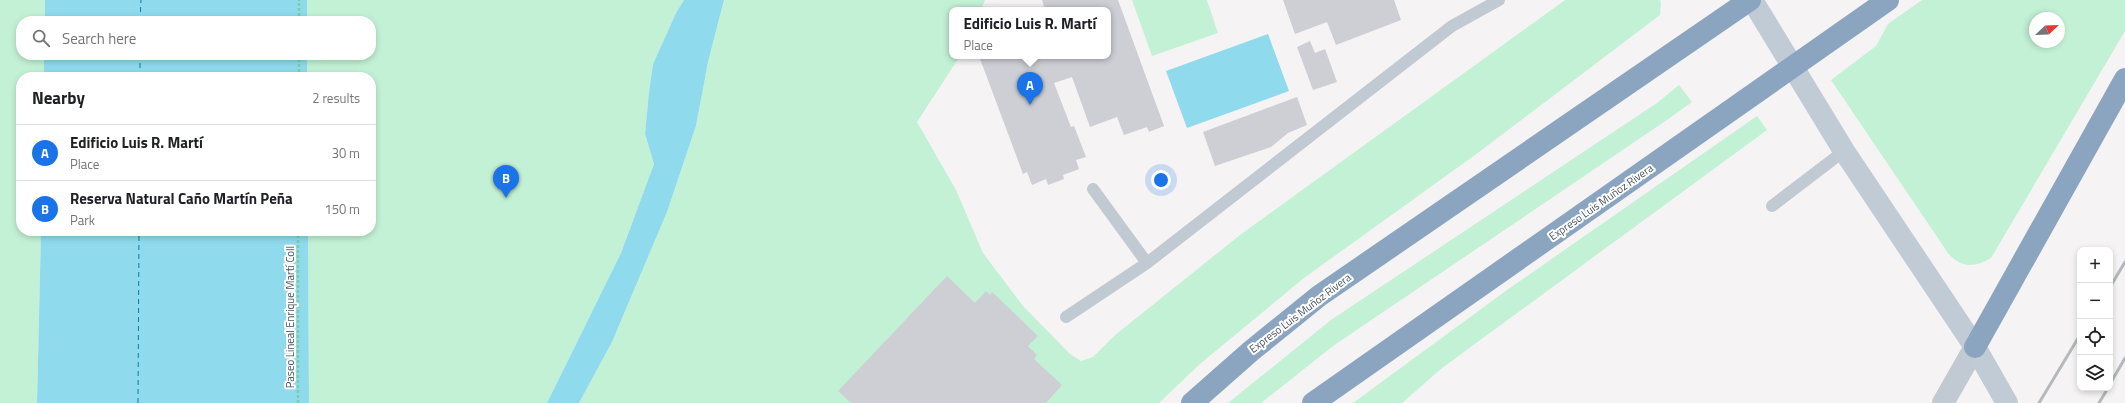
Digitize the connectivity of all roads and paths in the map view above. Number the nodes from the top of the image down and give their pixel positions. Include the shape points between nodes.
1 (299, 0) edge
2 (1499, 0) edge
3 (1751, 0) edge
4 (1887, 1) edge
5 (299, 16) edge
6 (299, 60) edge
7 (299, 72) edge
8 (2125, 79) edge
9 (1844, 151) junction
10 (1093, 189) dead end
11 (1772, 206) dead end
12 (298, 236) edge
13 (1147, 263) junction
14 (1066, 317) dead end
15 (1975, 347) junction
16 (298, 403) edge
17 (1192, 403) edge
18 (1313, 403) edge
19 (1943, 403) edge
20 (2007, 403) edge

1 - 5 path
2 - 13 lane via 1452,26
3 - 9 street
3 - 17 highway, Expreso Luis Muñoz Rivera via 1319,296 1250,351
4 - 18 highway, Expreso Luis Muñoz Rivera
6 - 7 path
8 - 15 highway
9 - 11 lane
9 - 15 street
10 - 13 lane
12 - 16 path, Paseo Lineal Enrique Martí Coll
13 - 14 lane
15 - 19 street
15 - 20 street

